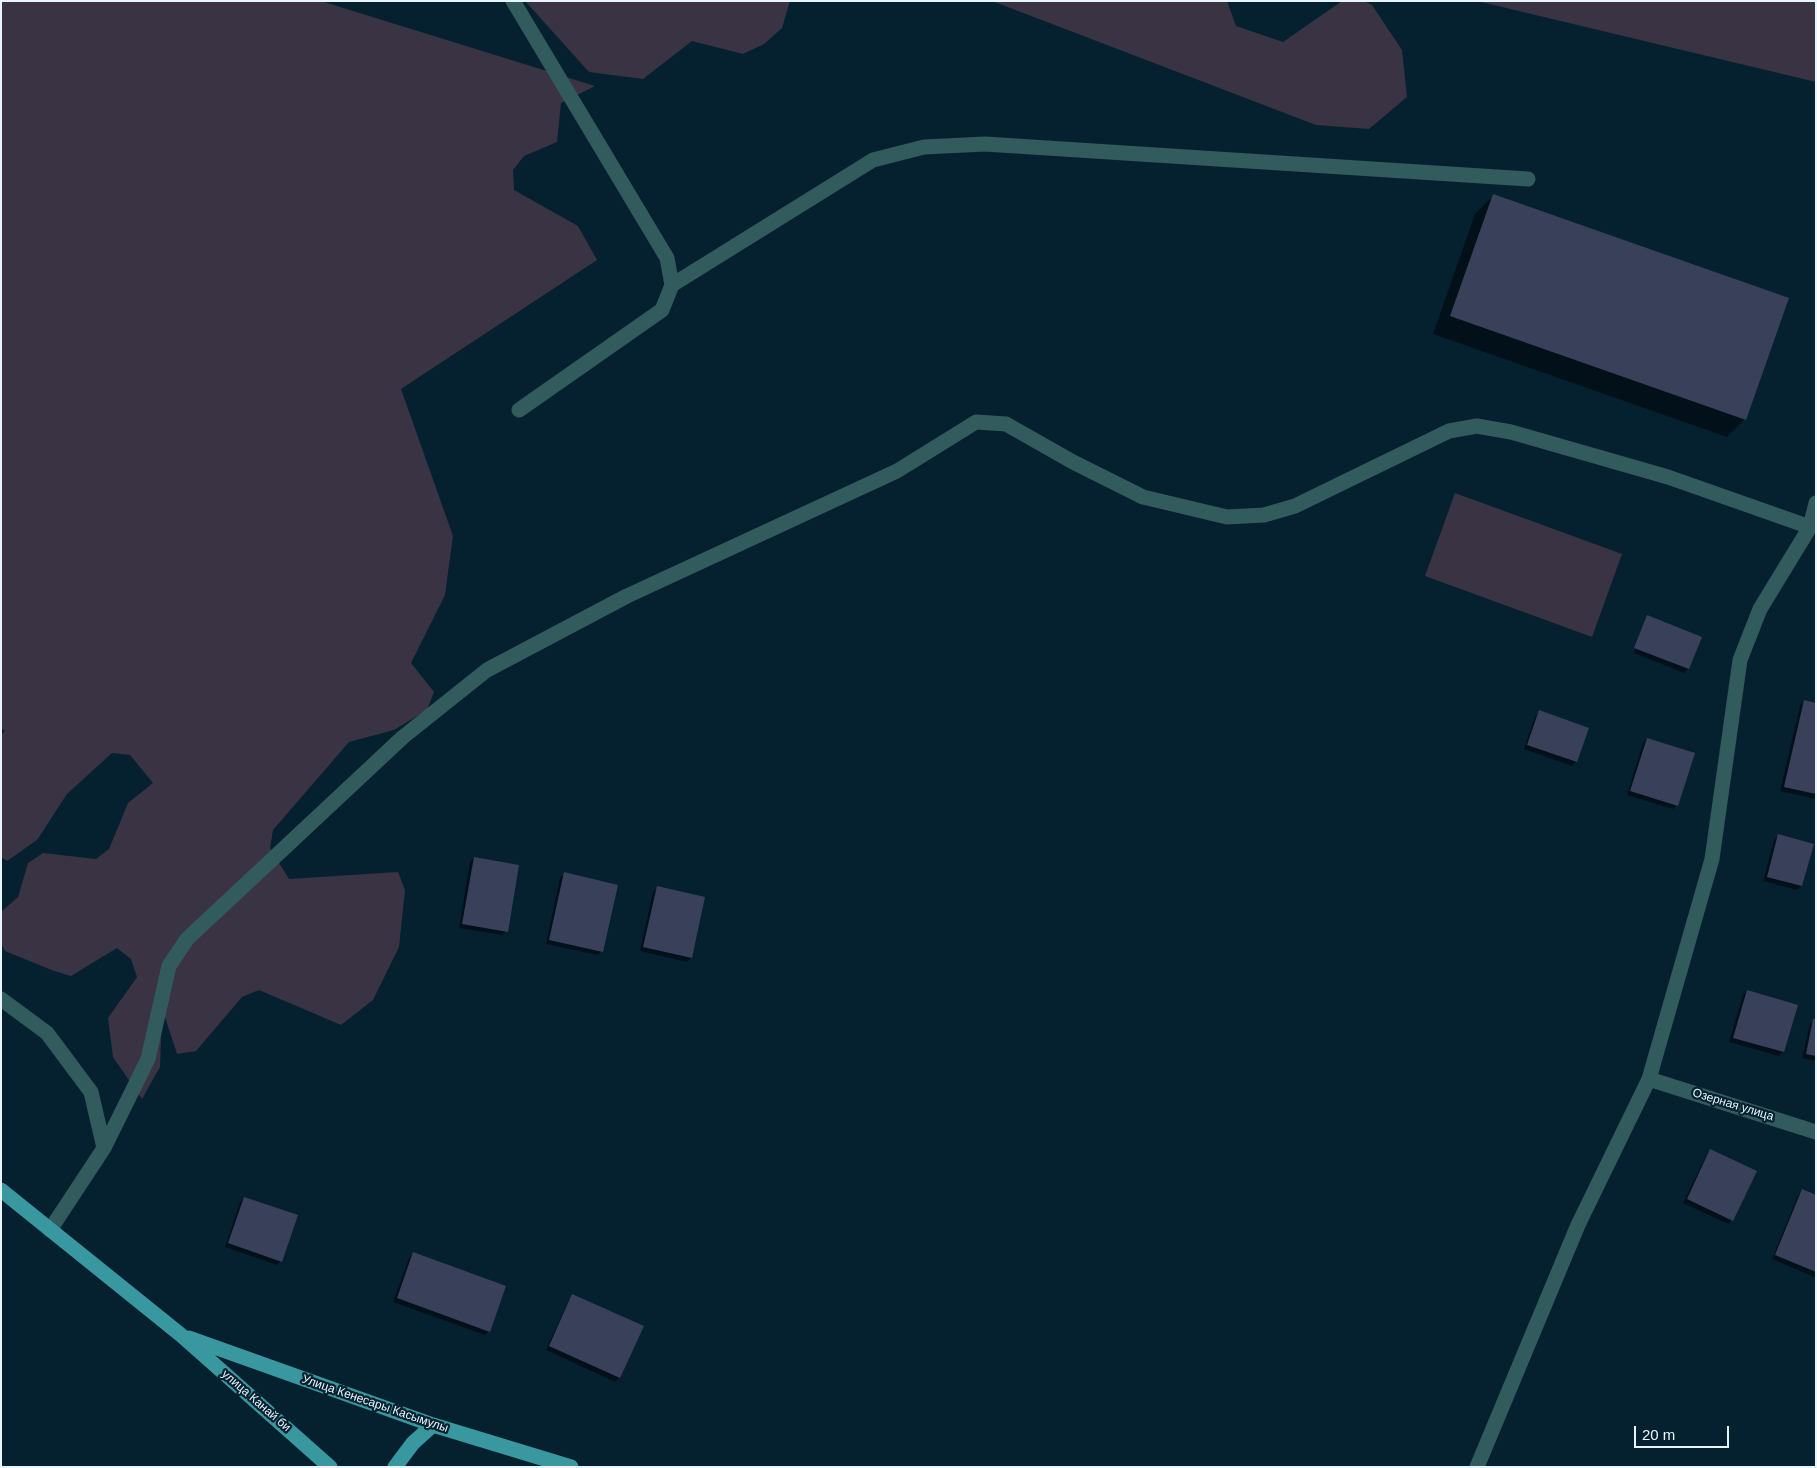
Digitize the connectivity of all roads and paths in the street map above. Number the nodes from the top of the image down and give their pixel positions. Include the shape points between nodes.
1 (513, 1) edge
2 (1528, 179) dead end
3 (672, 285) junction
4 (519, 410) dead end
5 (1816, 503) edge
6 (1810, 528) junction
7 (1, 999) edge
8 (1650, 1079) junction
9 (1816, 1132) edge
10 (104, 1148) junction
11 (1, 1190) edge
12 (50, 1230) junction
13 (181, 1335) junction
14 (433, 1425) junction
15 (330, 1467) edge
16 (395, 1467) edge
17 (571, 1467) edge
18 (1477, 1467) edge

1 - 3 street via 667,258
2 - 3 street via 986,144 924,147 873,160
3 - 4 street via 662,310
5 - 6 street
6 - 8 street via 1760,609 1740,660 1712,859
6 - 10 street via 1668,477 1511,432 1477,426 1449,432 1295,506 1264,515 1227,517 1144,497 1006,424 976,422 897,472 627,596 487,670 403,736 187,939 170,966 148,1059
7 - 10 street via 47,1033 91,1092
8 - 9 street, Озерная улица
8 - 18 street via 1578,1225
10 - 12 street
11 - 12 main road, улица Канай би
12 - 13 main road, улица Канай би
13 - 14 main road, Улица Кенесары Касымулы
13 - 15 main road, улица Канай би
14 - 16 main road via 412,1443
14 - 17 main road, Улица Кенесары Касымулы

